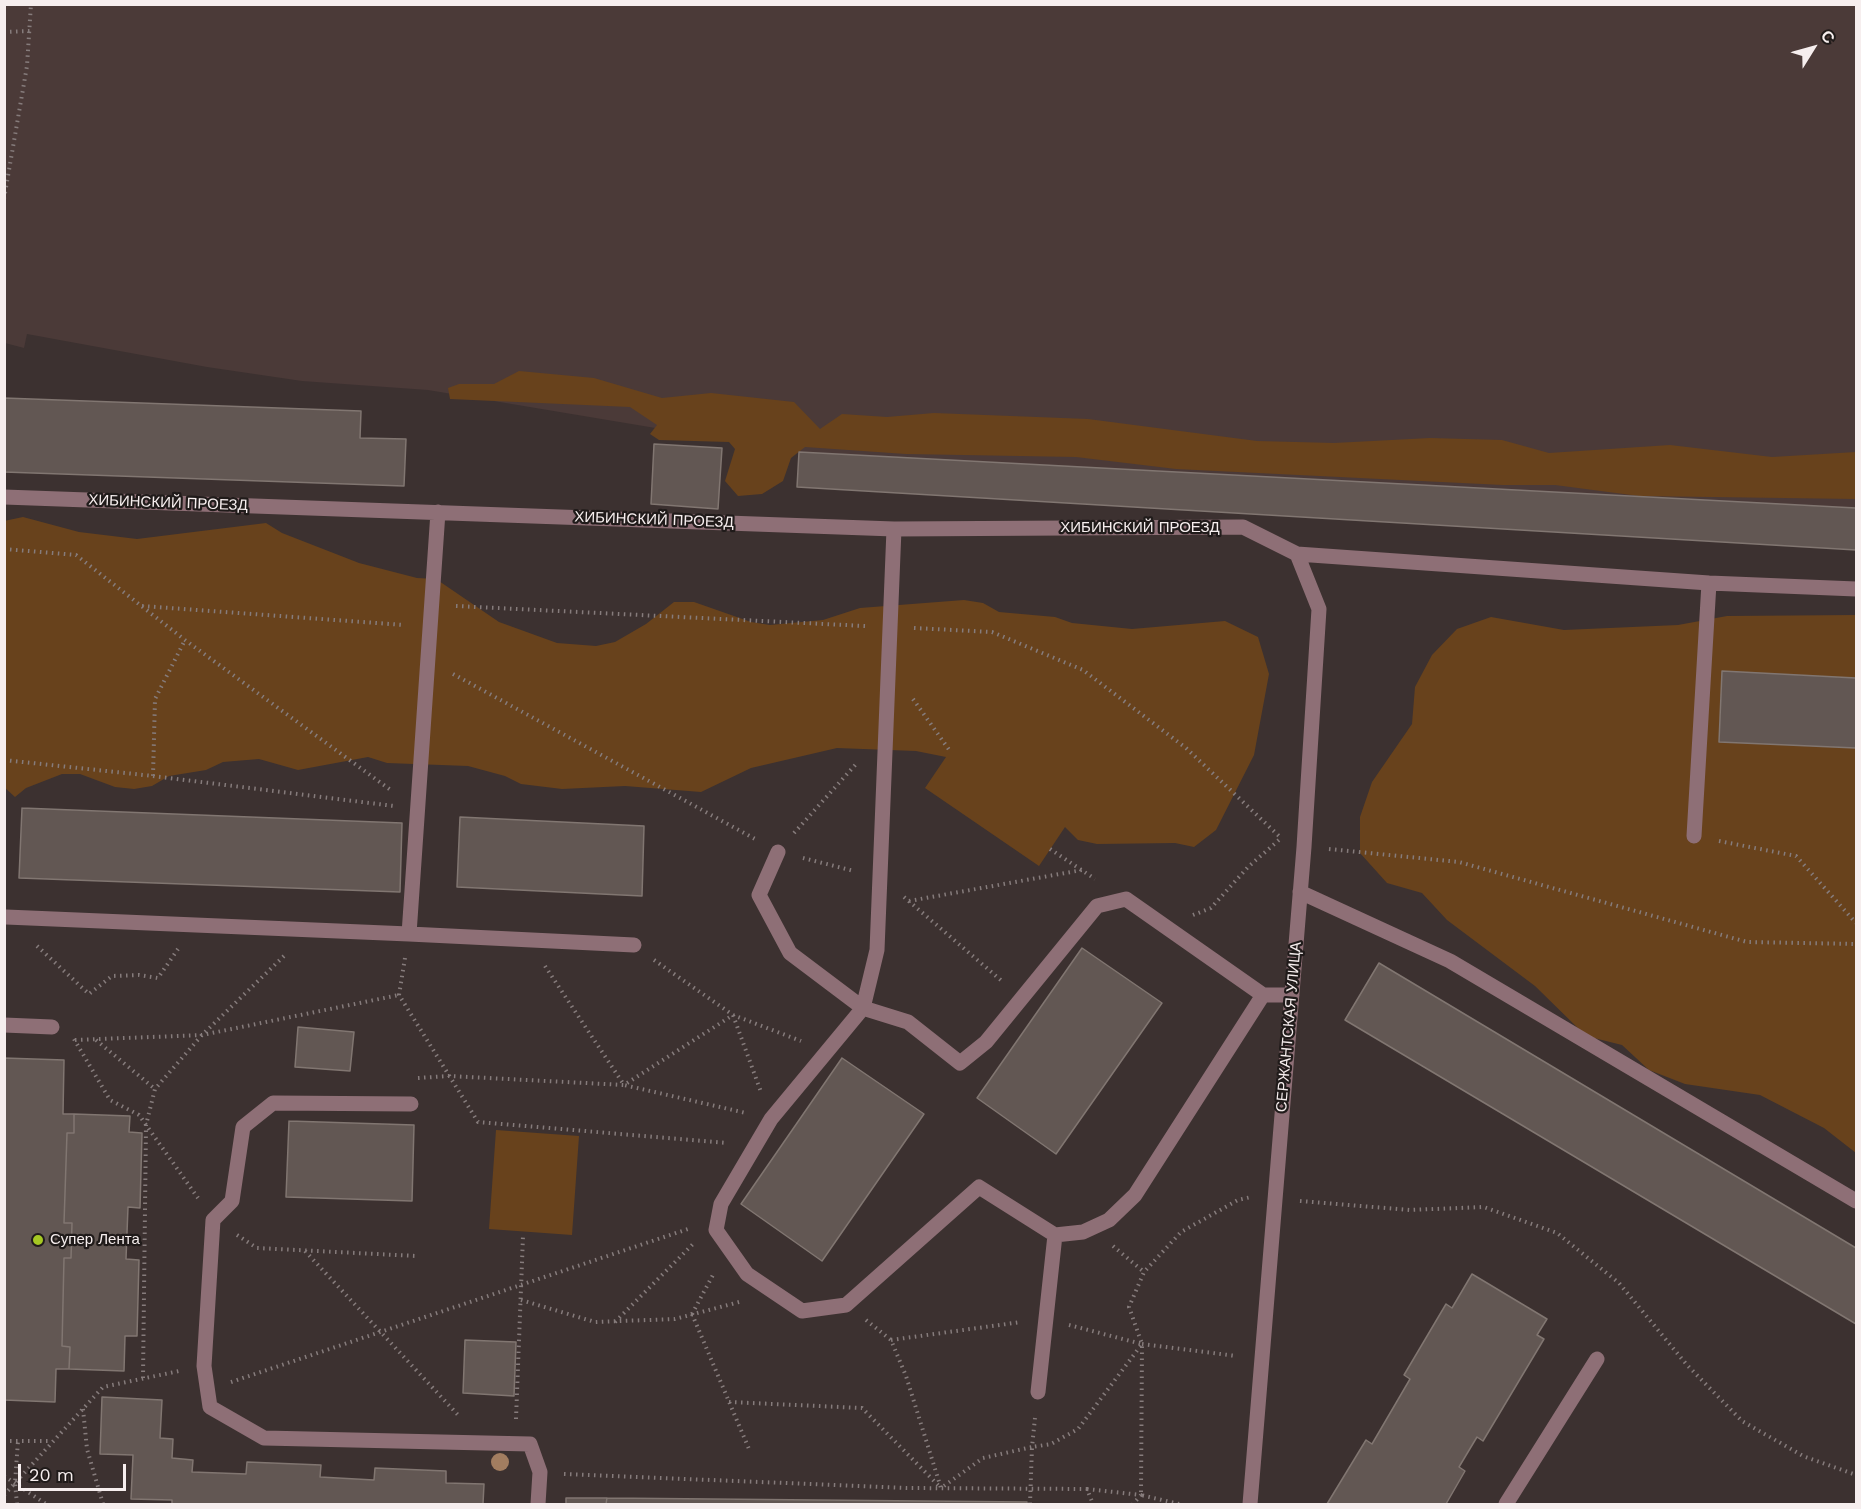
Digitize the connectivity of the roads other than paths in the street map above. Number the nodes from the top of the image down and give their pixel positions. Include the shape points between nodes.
1 (4, 497) edge
2 (438, 512) junction
3 (894, 529) junction
4 (1297, 554) junction
5 (1709, 583) junction
6 (1857, 589) edge
7 (1694, 836) road end
8 (778, 852) road end
9 (1300, 892) junction
10 (6, 917) road end
11 (409, 934) junction
12 (634, 945) road end
13 (1263, 995) junction
14 (1292, 995) junction
15 (863, 1008) junction
16 (4, 1025) edge
17 (52, 1027) road end
18 (411, 1104) road end
19 (1857, 1201) edge
20 (1055, 1235) junction
21 (1597, 1359) dead end
22 (1038, 1392) road end
23 (538, 1504) edge
24 (1250, 1504) edge
25 (1506, 1504) edge

1 - 2 street, ХИБИНСКИЙ ПРОЕЗД
2 - 3 street, ХИБИНСКИЙ ПРОЕЗД
2 - 11 street
3 - 4 street, ХИБИНСКИЙ ПРОЕЗД via 1243,527
3 - 15 street via 877,950
4 - 5 street
4 - 9 street, СЕРЖАНТСКАЯ УЛИЦА via 1319,609
5 - 6 street
5 - 7 street
8 - 15 street via 759,895 790,952
9 - 14 street, СЕРЖАНТСКАЯ УЛИЦА
9 - 19 street via 1450,961
10 - 11 street
11 - 12 street
13 - 14 street
13 - 15 street via 1126,899 1097,906 986,1042 960,1063 908,1022
13 - 20 street via 1135,1195 1109,1220 1083,1232
14 - 24 street, СЕРЖАНТСКАЯ УЛИЦА
15 - 20 street via 771,1119 722,1204 717,1230 747,1274 802,1311 846,1305 979,1187
16 - 17 street
18 - 23 street via 273,1103 243,1127 232,1201 213,1220 204,1366 210,1407 264,1438 530,1444 540,1473
20 - 22 street
21 - 25 street

